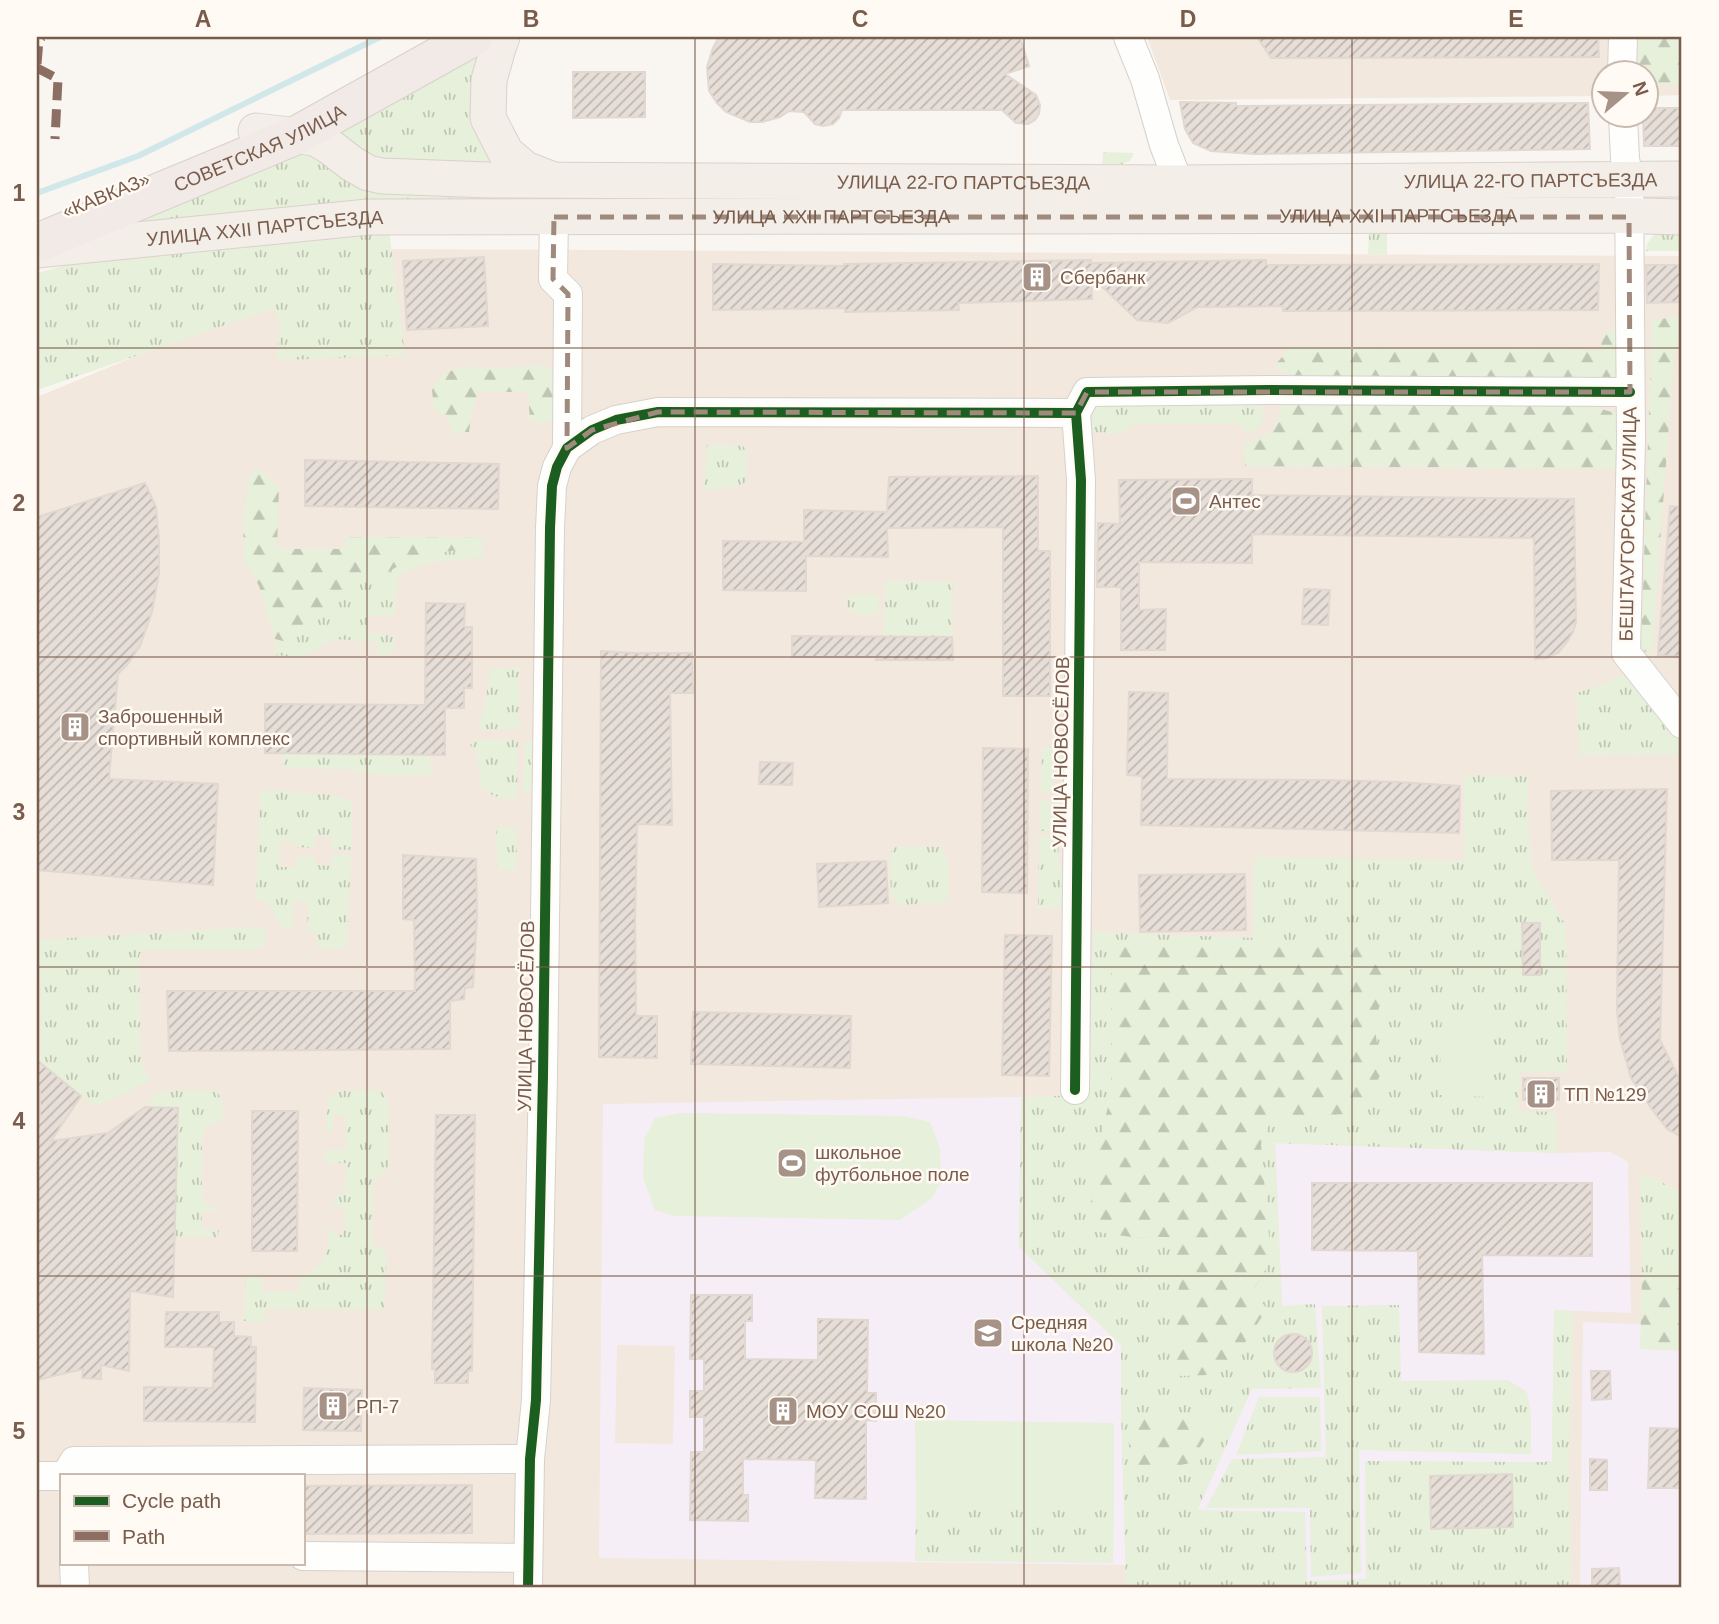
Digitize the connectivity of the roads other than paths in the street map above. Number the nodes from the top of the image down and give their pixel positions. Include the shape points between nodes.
1 (438, 37) edge
2 (472, 37) edge
3 (502, 37) edge
4 (1128, 37) edge
5 (1623, 37) edge
6 (1622, 60) edge
7 (1624, 130) edge
8 (256, 131) junction
9 (297, 135) junction
10 (1629, 179) junction
11 (1682, 179) edge
12 (554, 180) junction
13 (1179, 183) junction
14 (1192, 216) junction
15 (554, 217) junction
16 (1629, 217) junction
17 (1682, 217) edge
18 (37, 223) edge
19 (37, 243) edge
20 (37, 250) edge
21 (1630, 391) junction
22 (1076, 413) junction
23 (567, 448) junction
24 (1682, 724) edge
25 (1075, 1090) dead end
26 (530, 1459) junction
27 (65, 1474) edge
28 (37, 1476) edge
29 (60, 1476) edge
30 (304, 1556) edge
31 (528, 1558) junction
32 (74, 1564) edge
33 (75, 1587) edge
34 (528, 1587) edge

1 - 8 highway, «КАВКАЗ» via 303,113
2 - 9 highway, СОВЕТСКАЯ УЛИЦА
3 - 12 main road via 488,79 488,118 506,153 525,169
4 - 13 street
5 - 6 street
7 - 10 street, БЕШТАУГОРСКАЯ УЛИЦА
8 - 9 main road, УЛИЦА 22-ГО ПАРТСЪЕЗДА
8 - 18 highway, «КАВКАЗ»
9 - 12 main road, УЛИЦА 22-ГО ПАРТСЪЕЗДА via 315,138 368,173 382,176
9 - 19 highway, СОВЕТСКАЯ УЛИЦА
10 - 11 main road, УЛИЦА 22-ГО ПАРТСЪЕЗДА
10 - 13 main road, УЛИЦА 22-ГО ПАРТСЪЕЗДА
10 - 16 street, БЕШТАУГОРСКАЯ УЛИЦА
12 - 13 main road, УЛИЦА 22-ГО ПАРТСЪЕЗДА
12 - 15 main road
13 - 14 street
14 - 15 main road, УЛИЦА XXII ПАРТСЪЕЗДА
14 - 16 main road, УЛИЦА XXII ПАРТСЪЕЗДА
15 - 20 main road, УЛИЦА XXII ПАРТСЪЕЗДА via 368,217
15 - 23 street via 553,279 568,294
16 - 17 main road, УЛИЦА 22-ГО ПАРТСЪЕЗДА
16 - 21 street, БЕШТАУГОРСКАЯ УЛИЦА
21 - 22 street via 1087,392
21 - 24 street, БЕШТАУГОРСКАЯ УЛИЦА via 1626,653
22 - 23 street via 658,412 616,420
22 - 25 street, УЛИЦА НОВОСЁЛОВ via 1081,480
23 - 26 street, УЛИЦА НОВОСЁЛОВ via 552,486 550,528 543,1076 536,1400
26 - 27 street via 74,1461
26 - 31 street, УЛИЦА НОВОСЁЛОВ
28 - 29 street
30 - 31 street
31 - 34 street, УЛИЦА НОВОСЁЛОВ
32 - 33 street

